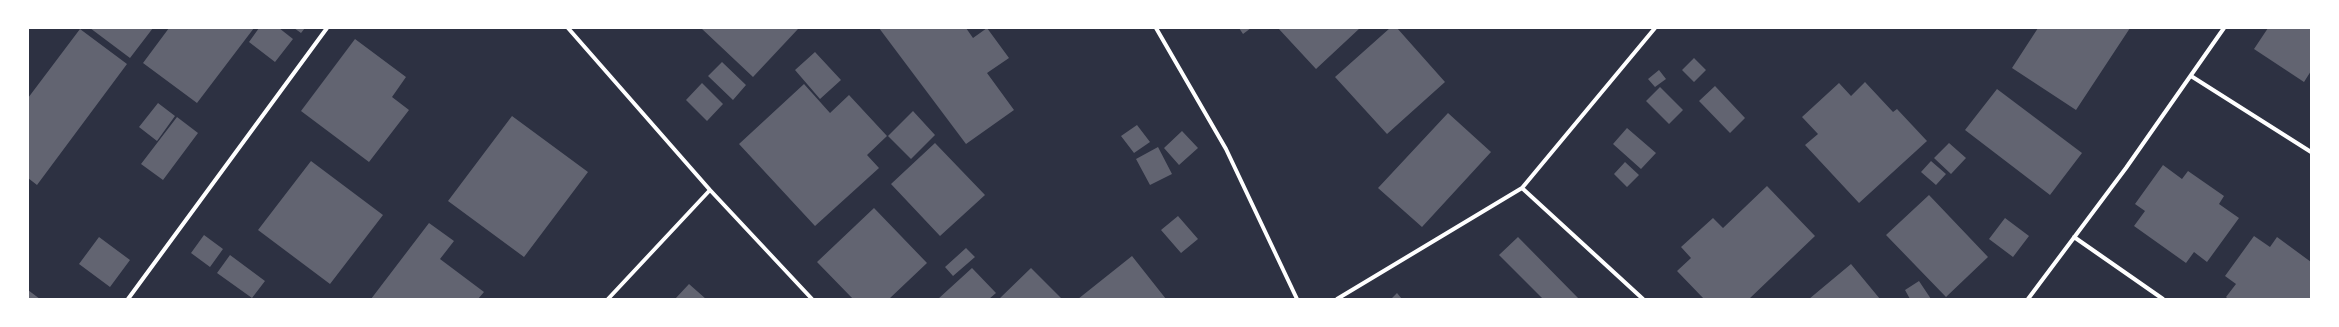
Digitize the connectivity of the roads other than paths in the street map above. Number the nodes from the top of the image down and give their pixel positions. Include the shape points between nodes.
1 (327, 28) edge
2 (568, 28) edge
3 (1156, 28) edge
4 (1656, 28) edge
5 (2224, 28) edge
6 (2191, 76) junction
7 (2311, 152) edge
8 (1522, 188) junction
9 (710, 190) junction
10 (2074, 238) junction
11 (128, 299) edge
12 (608, 299) edge
13 (812, 299) edge
14 (1297, 299) edge
15 (1338, 299) edge
16 (1643, 299) edge
17 (2028, 299) edge
18 (2163, 299) edge

1 - 11 street
2 - 9 street
3 - 14 street via 1226,149
4 - 8 street
5 - 6 street
6 - 7 street
6 - 10 street
8 - 15 street
8 - 16 street
9 - 12 street
9 - 13 street
10 - 17 street
10 - 18 street

